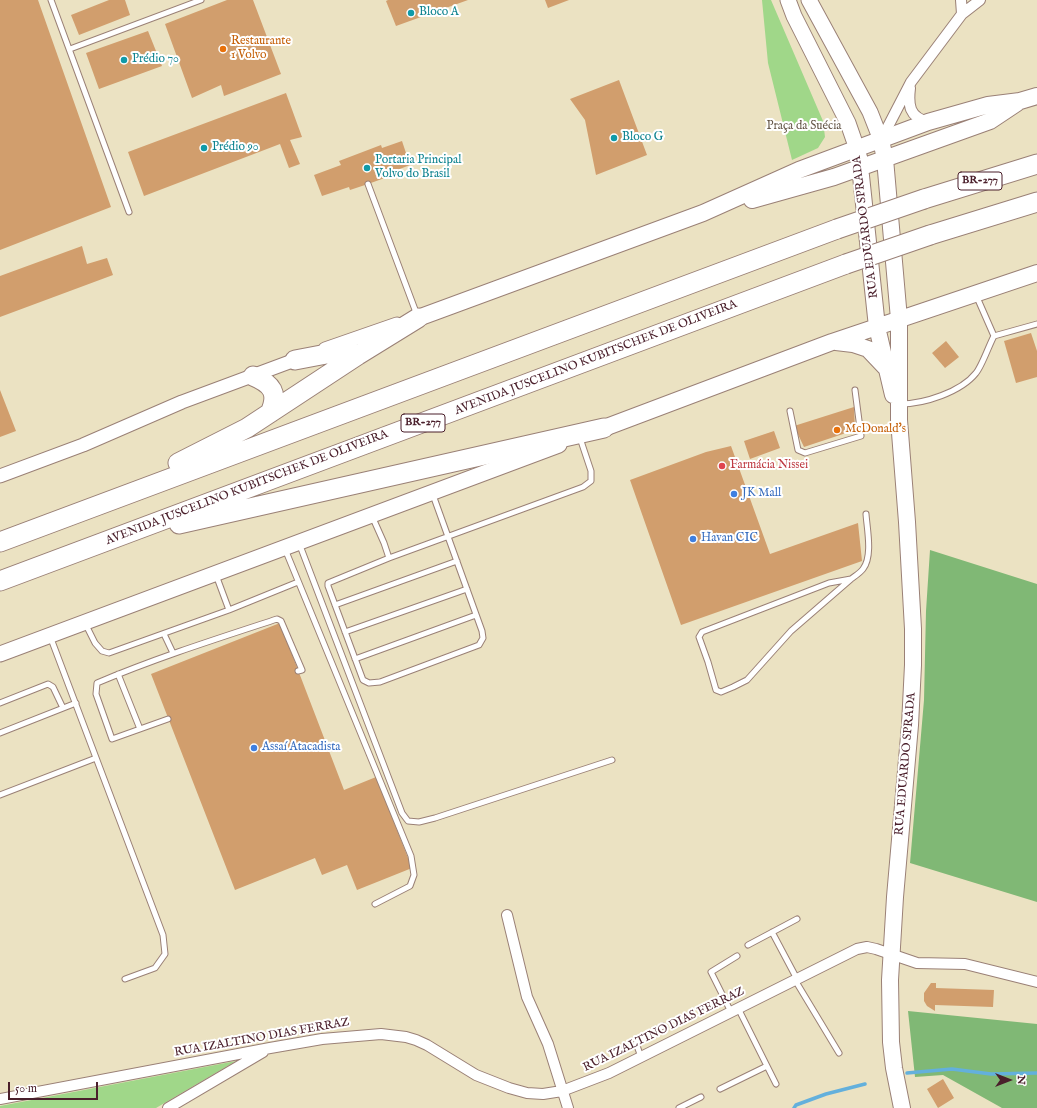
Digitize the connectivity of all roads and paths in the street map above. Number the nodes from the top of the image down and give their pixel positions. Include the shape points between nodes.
1 (51, 0) edge
2 (201, 0) edge
3 (788, 0) edge
4 (809, 0) edge
5 (961, 0) edge
6 (980, 0) edge
7 (962, 14) junction
8 (70, 49) junction
9 (911, 82) junction
10 (1037, 96) edge
11 (1020, 101) junction
12 (928, 122) junction
13 (881, 140) junction
14 (857, 149) junction
15 (885, 159) junction
16 (1037, 164) edge
17 (861, 167) junction
18 (368, 184) dead end
19 (1037, 202) edge
20 (129, 212) dead end
21 (702, 213) junction
22 (1037, 273) edge
23 (975, 294) junction
24 (418, 318) junction
25 (899, 319) junction
26 (1037, 324) edge
27 (877, 327) junction
28 (994, 336) junction
29 (832, 342) junction
30 (358, 355) junction
31 (295, 360) junction
32 (887, 369) junction
33 (253, 376) junction
34 (855, 390) dead end
35 (790, 411) dead end
36 (899, 412) junction
37 (270, 414) junction
38 (604, 428) junction
39 (580, 438) junction
40 (0, 476) edge
41 (432, 492) junction
42 (866, 514) dead end
43 (372, 515) junction
44 (448, 536) junction
45 (0, 537) edge
46 (110, 540) junction
47 (0, 542) edge
48 (299, 542) junction
49 (284, 548) junction
50 (389, 558) junction
51 (457, 561) junction
52 (216, 573) junction
53 (851, 579) junction
54 (0, 581) edge
55 (298, 582) junction
56 (467, 589) junction
57 (335, 606) junction
58 (229, 610) junction
59 (476, 615) junction
60 (84, 622) junction
61 (345, 632) junction
62 (164, 634) junction
63 (50, 635) junction
64 (173, 653) junction
65 (0, 654) edge
66 (355, 659) junction
67 (300, 670) dead end
68 (118, 674) junction
69 (76, 703) junction
70 (0, 704) edge
71 (63, 708) junction
72 (168, 719) dead end
73 (140, 729) junction
74 (0, 733) edge
75 (96, 758) junction
76 (612, 760) dead end
77 (0, 795) edge
78 (375, 904) dead end
79 (507, 915) dead end
80 (797, 918) dead end
81 (772, 932) junction
82 (748, 945) dead end
83 (892, 954) junction
84 (737, 956) dead end
85 (125, 979) dead end
86 (796, 980) junction
87 (1037, 982) edge
88 (735, 1010) junction
89 (663, 1026) dead end
90 (270, 1048) junction
91 (839, 1053) dead end
92 (641, 1057) junction
93 (767, 1066) junction
94 (776, 1084) dead end
95 (720, 1090) dead end
96 (562, 1091) junction
97 (701, 1097) dead end
98 (0, 1099) edge
99 (168, 1108) edge
100 (568, 1108) edge
101 (679, 1108) edge
102 (902, 1108) edge

1 - 8 lane
2 - 8 lane
3 - 14 main road, RUA EDUARDO SPRADA via 848,123
4 - 13 main road, RUA EDUARDO SPRADA via 870,112
5 - 7 street
6 - 7 street
7 - 9 street
8 - 20 lane
9 - 12 street via 908,101 911,111 916,117
9 - 13 street
10 - 11 main road
11 - 12 main road via 988,105
11 - 15 main road via 990,121
12 - 13 main road
13 - 14 main road
13 - 15 main road, RUA EDUARDO SPRADA
14 - 17 main road, RUA EDUARDO SPRADA
14 - 21 main road via 799,170
15 - 17 main road
15 - 25 main road, RUA EDUARDO SPRADA
16 - 47 highway, BR-277, bridge via 837,229
17 - 21 main road via 804,186
17 - 27 main road, RUA EDUARDO SPRADA
18 - 24 lane
19 - 46 highway, AVENIDA JUSCELINO KUBITSCHEK DE OLIVEIRA / BR-277, bridge via 846,264
21 - 24 main road
22 - 23 main road
23 - 25 main road
23 - 28 lane
24 - 30 highway
24 - 31 street
25 - 27 main road
25 - 36 main road, RUA EDUARDO SPRADA
26 - 28 lane
27 - 29 main road
27 - 32 main road, RUA EDUARDO SPRADA
28 - 36 lane via 976,373 955,390
29 - 32 main road via 853,344 868,349
29 - 38 main road
30 - 31 highway via 337,352
30 - 37 highway
31 - 33 street
32 - 36 main road, RUA EDUARDO SPRADA
33 - 37 highway via 270,386 275,403
33 - 40 street
34 - 35 lane via 861,436 805,452 798,450
36 - 83 main road, RUA EDUARDO SPRADA via 913,665
37 - 45 highway via 176,465
38 - 39 main road
38 - 46 highway
39 - 41 main road
39 - 44 lane via 591,471 591,481 583,487
41 - 43 main road
41 - 44 lane
42 - 53 lane via 869,553 867,562
43 - 48 main road
43 - 50 lane
44 - 50 lane
44 - 51 lane
46 - 54 highway, AVENIDA JUSCELINO KUBITSCHEK DE OLIVEIRA / BR-277
48 - 49 main road
48 - 76 lane via 402,813 408,821 419,822 435,818
49 - 52 main road
49 - 55 lane
50 - 57 lane via 328,583
51 - 56 lane
51 - 57 lane
52 - 58 lane
52 - 60 main road
53 - 53 lane via 829,583 702,632 699,637 716,690 721,692 747,680 791,631
55 - 58 lane
55 - 78 lane via 412,856 414,875 410,886
56 - 59 lane
56 - 61 lane
57 - 61 lane
58 - 62 lane
59 - 66 lane
59 - 66 lane via 483,638 479,645 380,682 369,684 363,680
60 - 62 lane via 95,643 102,651 109,653
60 - 63 main road
61 - 66 lane
62 - 64 lane
63 - 65 main road
63 - 69 lane
64 - 67 lane via 277,619 281,621
64 - 68 lane
68 - 73 lane
68 - 73 lane via 97,683 96,690 112,739
69 - 71 lane
69 - 75 lane
70 - 71 lane via 51,684
71 - 74 lane
72 - 73 lane
75 - 77 lane
75 - 85 lane via 163,935 165,954 155,968
79 - 96 street via 527,996 548,1044
80 - 81 lane
81 - 82 lane
81 - 86 lane
83 - 86 street, RUA IZALTINO DIAS FERRAZ via 867,947 858,949
83 - 87 street, RUA IZALTINO DIAS FERRAZ via 917,963 965,964
83 - 102 main road, RUA EDUARDO SPRADA via 891,1042
84 - 88 lane via 711,972
86 - 88 street, RUA IZALTINO DIAS FERRAZ
86 - 91 lane
88 - 92 street, RUA IZALTINO DIAS FERRAZ
88 - 93 lane
89 - 92 lane via 636,1043
90 - 96 street, RUA IZALTINO DIAS FERRAZ via 366,1034 406,1037 427,1045 476,1075 509,1088 543,1094
90 - 98 street, RUA IZALTINO DIAS FERRAZ
90 - 99 street
92 - 96 street, RUA IZALTINO DIAS FERRAZ
93 - 94 lane
93 - 95 lane
96 - 100 street
97 - 101 lane

